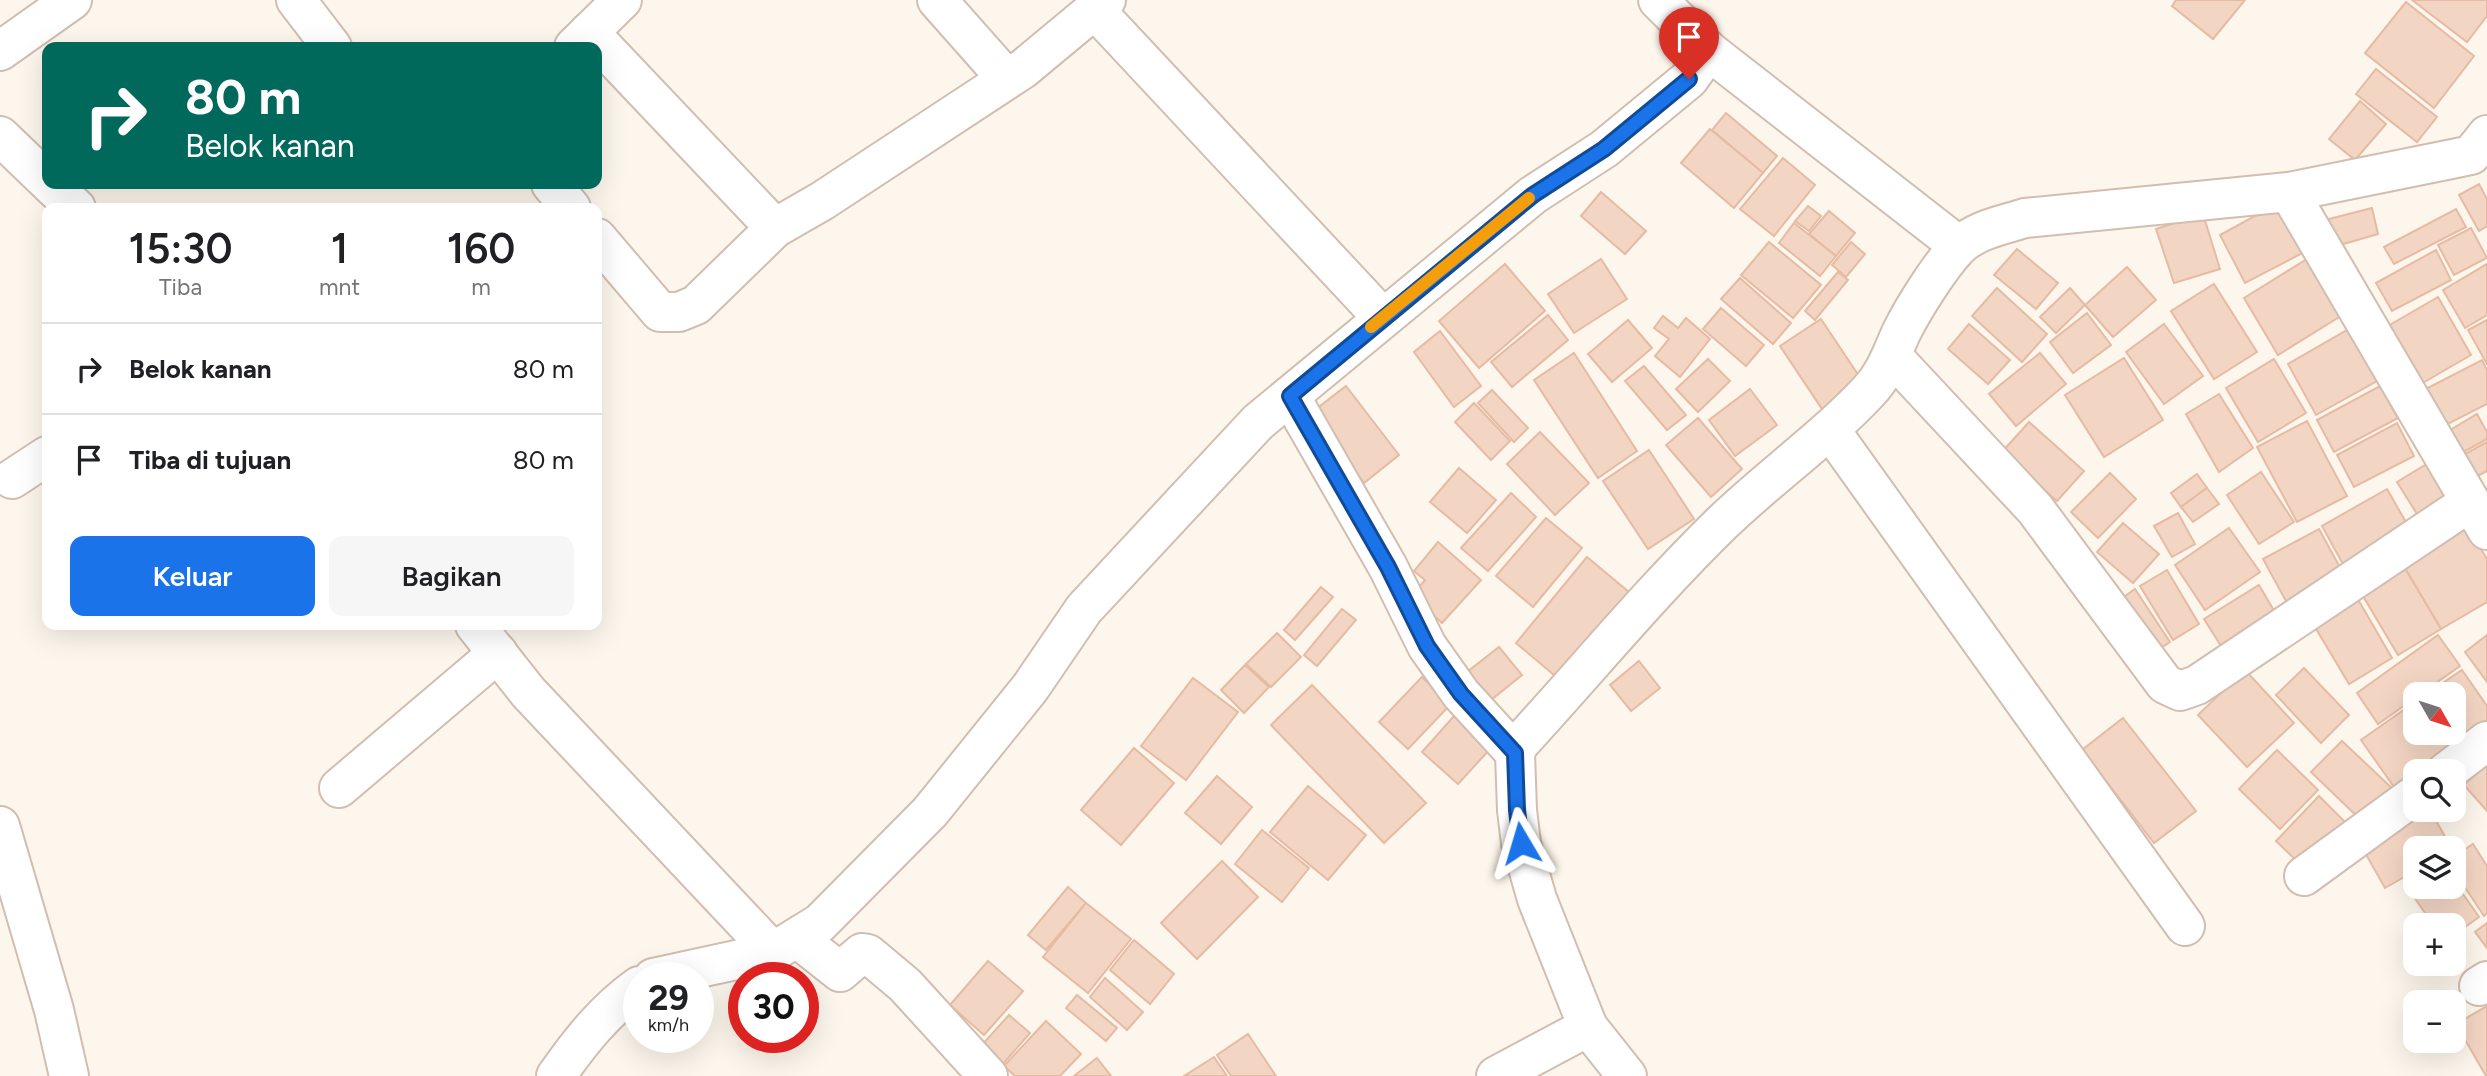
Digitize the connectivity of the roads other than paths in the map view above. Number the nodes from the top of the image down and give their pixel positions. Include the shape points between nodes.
1 (72, 0) edge
2 (296, 0) edge
3 (622, 0) edge
4 (937, 0) edge
5 (1658, 0) edge
6 (1101, 5) edge
7 (582, 40) edge
8 (328, 42) edge
9 (0, 51) edge
10 (1709, 51) junction
11 (602, 59) edge
12 (1007, 79) junction
13 (0, 136) edge
14 (2481, 153) edge
15 (42, 175) edge
16 (56, 189) edge
17 (555, 189) edge
18 (2289, 192) junction
19 (71, 203) edge
20 (567, 203) edge
21 (775, 228) junction
22 (602, 244) edge
23 (1959, 246) junction
24 (1382, 317) junction
25 (1893, 356) junction
26 (1290, 396) junction
27 (1831, 430) junction
28 (42, 459) edge
29 (12, 480) dead end
30 (2478, 516) edge
31 (486, 639) edge
32 (2487, 741) edge
33 (1515, 753) junction
34 (2463, 759) edge
35 (339, 788) dead end
36 (2403, 803) edge
37 (0, 826) edge
38 (2304, 876) dead end
39 (2185, 926) dead end
40 (785, 945) junction
41 (714, 963) edge
42 (623, 998) edge
43 (1588, 1027) junction
44 (69, 1076) edge
45 (556, 1076) edge
46 (988, 1076) edge
47 (1496, 1076) edge
48 (1628, 1076) edge

1 - 9 street
2 - 8 street
3 - 7 street
4 - 12 street
5 - 10 street
6 - 12 street
6 - 24 street
10 - 23 street
10 - 24 street via 1689,79 1614,140 1533,195
11 - 21 street
12 - 21 street
13 - 15 street
14 - 18 street
16 - 19 street
17 - 20 street
18 - 23 street via 2025,218 1984,230
18 - 30 street
21 - 22 street via 696,305 679,312 660,312
23 - 25 street via 1917,305
24 - 26 street
25 - 27 street via 1873,387
25 - 30 street via 2035,509 2165,684 2180,691
26 - 33 street via 1388,567 1427,646 1461,694
26 - 40 street via 1249,431 1084,609 1030,688 930,813 820,923
27 - 33 street via 1734,512 1673,573
27 - 39 street
28 - 29 street
31 - 35 street
31 - 40 street via 528,692
32 - 34 street
33 - 43 street via 1521,843 1552,939
36 - 38 street
37 - 44 street
40 - 41 street
40 - 46 street via 840,972 862,953 868,954 905,985
42 - 45 street via 582,1040
43 - 47 street
43 - 48 street

